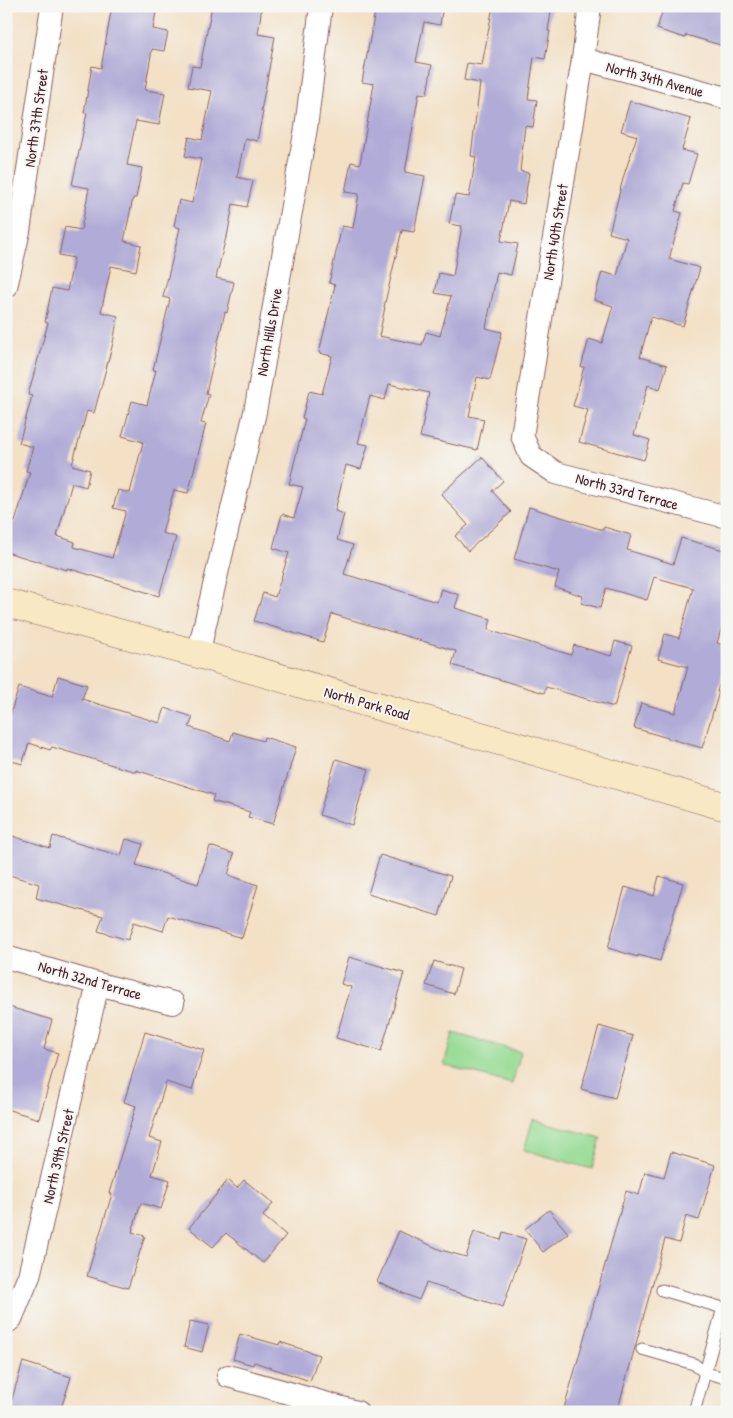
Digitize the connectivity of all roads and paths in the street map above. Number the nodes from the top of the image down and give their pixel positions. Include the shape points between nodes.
1 (52, 6) edge
2 (321, 6) edge
3 (590, 6) edge
4 (583, 59) junction
5 (727, 98) edge
6 (6, 287) edge
7 (531, 456) joint
8 (727, 517) edge
9 (6, 603) edge
10 (198, 654) junction
11 (727, 807) edge
12 (6, 957) edge
13 (98, 984) junction
14 (173, 1003) dead end
15 (662, 1290) dead end
16 (6, 1323) edge
17 (642, 1349) dead end
18 (705, 1372) junction
19 (228, 1376) dead end
20 (727, 1378) edge
21 (356, 1412) edge
22 (694, 1412) edge

1 - 6 street, North 37th Street via 19,231
2 - 10 street, North Hills Drive via 306,128 255,412
3 - 4 street, North 40th Street
4 - 5 street, North 34th Avenue
4 - 7 street, North 40th Street via 522,436
7 - 8 street, North 33rd Terrace via 556,473
9 - 10 street, North Park Road
10 - 11 street, North Park Road
12 - 13 street, North 32nd Terrace
13 - 14 street, North 32nd Terrace
13 - 16 street, North 39th Street via 29,1276 11,1319
15 - 18 lane via 723,1308
17 - 18 lane via 694,1364
18 - 20 lane
18 - 22 lane
19 - 21 street

